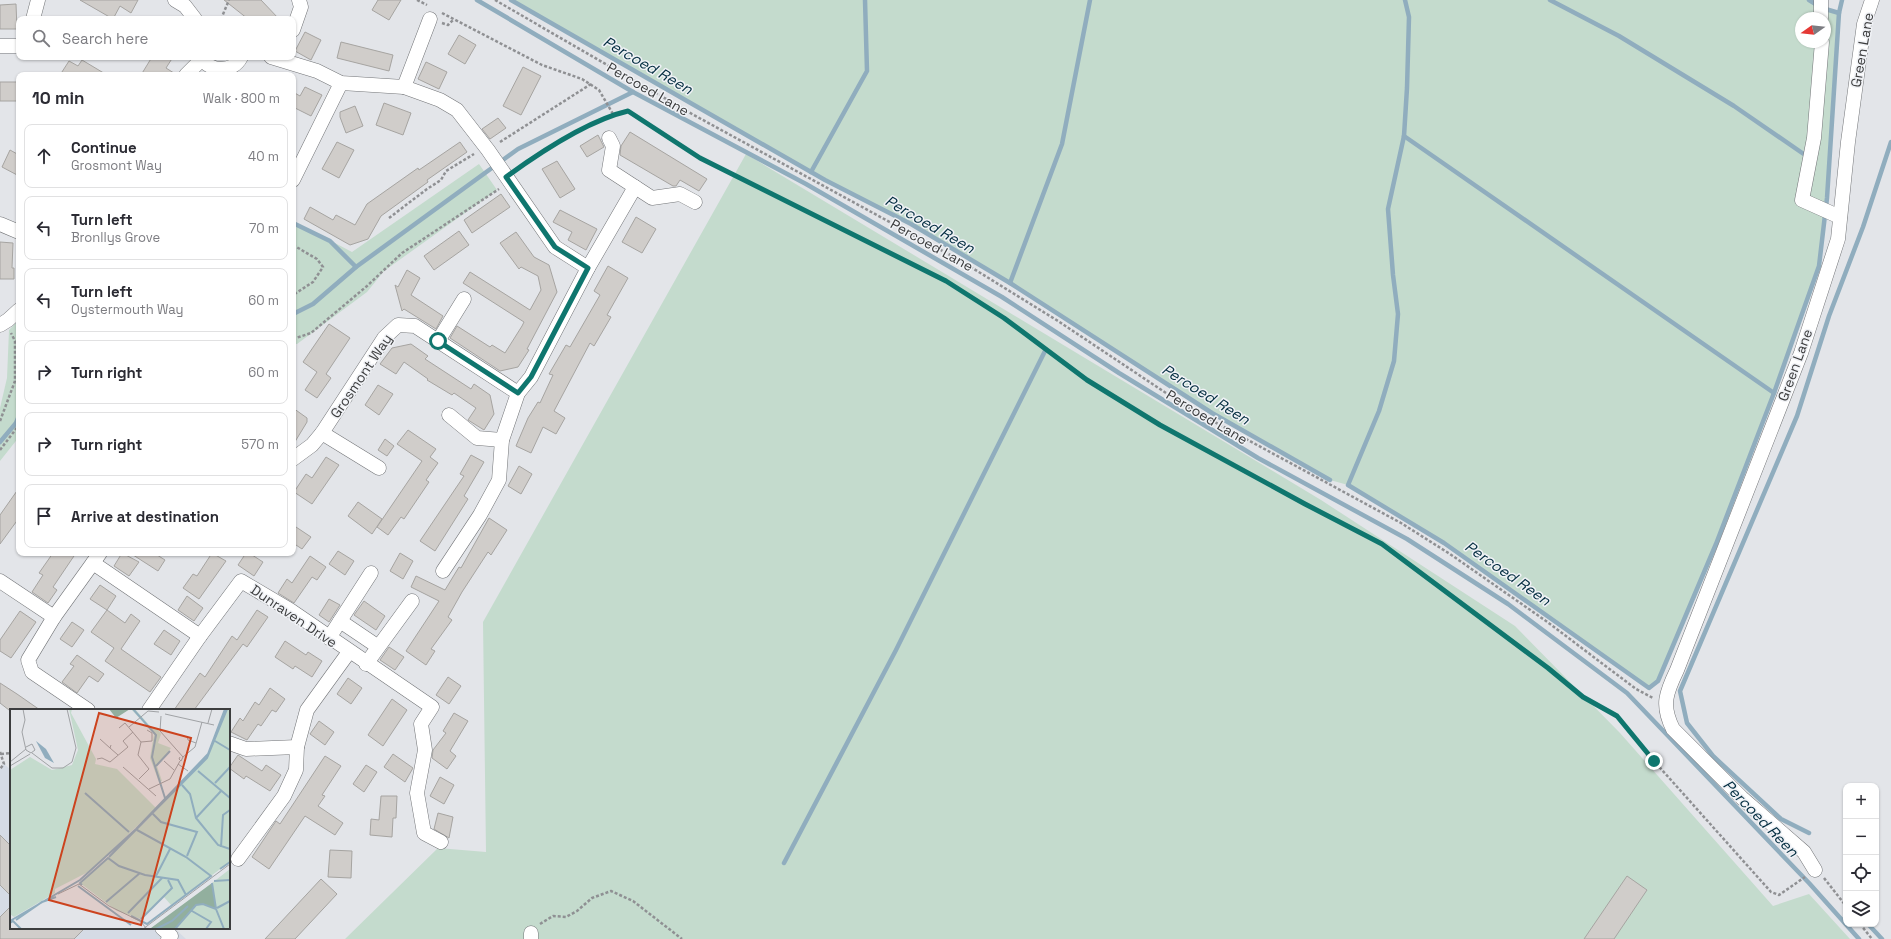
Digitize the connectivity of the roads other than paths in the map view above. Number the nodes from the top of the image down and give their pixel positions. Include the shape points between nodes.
1 (38, 0) edge
2 (175, 0) edge
3 (299, 0) edge
4 (1821, 0) edge
5 (1872, 0) edge
6 (1821, 12) edge
7 (435, 13) road end
8 (34, 16) edge
9 (193, 16) edge
10 (296, 21) edge
11 (0, 46) edge
12 (16, 46) edge
13 (1821, 48) edge
14 (199, 60) edge
15 (203, 60) edge
16 (238, 60) edge
17 (283, 60) edge
18 (189, 72) edge
19 (341, 83) junction
20 (404, 87) junction
21 (609, 138) dead end
22 (296, 174) edge
23 (635, 187) junction
24 (695, 202) dead end
25 (1836, 216) junction
26 (0, 224) edge
27 (16, 231) edge
28 (588, 268) junction
29 (464, 299) dead end
30 (16, 312) edge
31 (2, 323) edge
32 (438, 341) junction
33 (518, 393) junction
34 (449, 415) dead end
35 (322, 433) junction
36 (502, 440) junction
37 (296, 457) edge
38 (379, 468) dead end
39 (96, 558) edge
40 (443, 571) dead end
41 (371, 573) dead end
42 (0, 581) edge
43 (412, 601) dead end
44 (54, 617) junction
45 (340, 621) junction
46 (200, 636) junction
47 (329, 638) junction
48 (377, 646) junction
49 (349, 652) junction
50 (366, 664) junction
51 (87, 709) edge
52 (150, 709) edge
53 (230, 743) edge
54 (297, 747) junction
55 (441, 842) dead end
56 (238, 859) dead end
57 (1812, 872) road end

1 - 8 street
2 - 9 street via 185,6
3 - 10 street via 301,7
4 - 6 street
5 - 25 street, Green Lane via 1864,24
7 - 20 street
11 - 12 street
13 - 25 street via 1811,151 1802,200
14 - 18 street
15 - 16 street via 209,66 219,69 233,66
17 - 19 street
19 - 20 street
19 - 22 street
20 - 28 street via 440,100 457,110 555,247
21 - 23 street via 613,146 609,170
23 - 24 street via 652,198 680,194
23 - 28 street
25 - 57 street, Green Lane via 1838,239 1801,353 1667,691 1666,710 1673,729 1742,798 1804,852
26 - 27 street
28 - 33 street via 531,377
29 - 32 street
30 - 31 street
32 - 33 street, Grosmont Way
32 - 35 street, Grosmont Way via 415,326 398,324 384,338
33 - 36 street
34 - 36 street via 477,438
35 - 37 street, Grosmont Way via 312,445
35 - 38 street
36 - 40 street via 499,480 480,516
39 - 44 street
39 - 46 street
41 - 45 street
42 - 44 street
43 - 48 street
44 - 51 street via 28,660 32,672
45 - 47 street
45 - 48 street
46 - 47 street, Dunraven Drive via 241,581 290,610
46 - 52 street
47 - 49 street, Dunraven Drive
48 - 50 street
49 - 50 street, Dunraven Drive
49 - 54 street via 307,710
50 - 55 street, Dunraven Drive via 432,707 421,724 425,750 417,793 424,833
53 - 54 street via 246,749
54 - 56 street via 296,770 284,796

